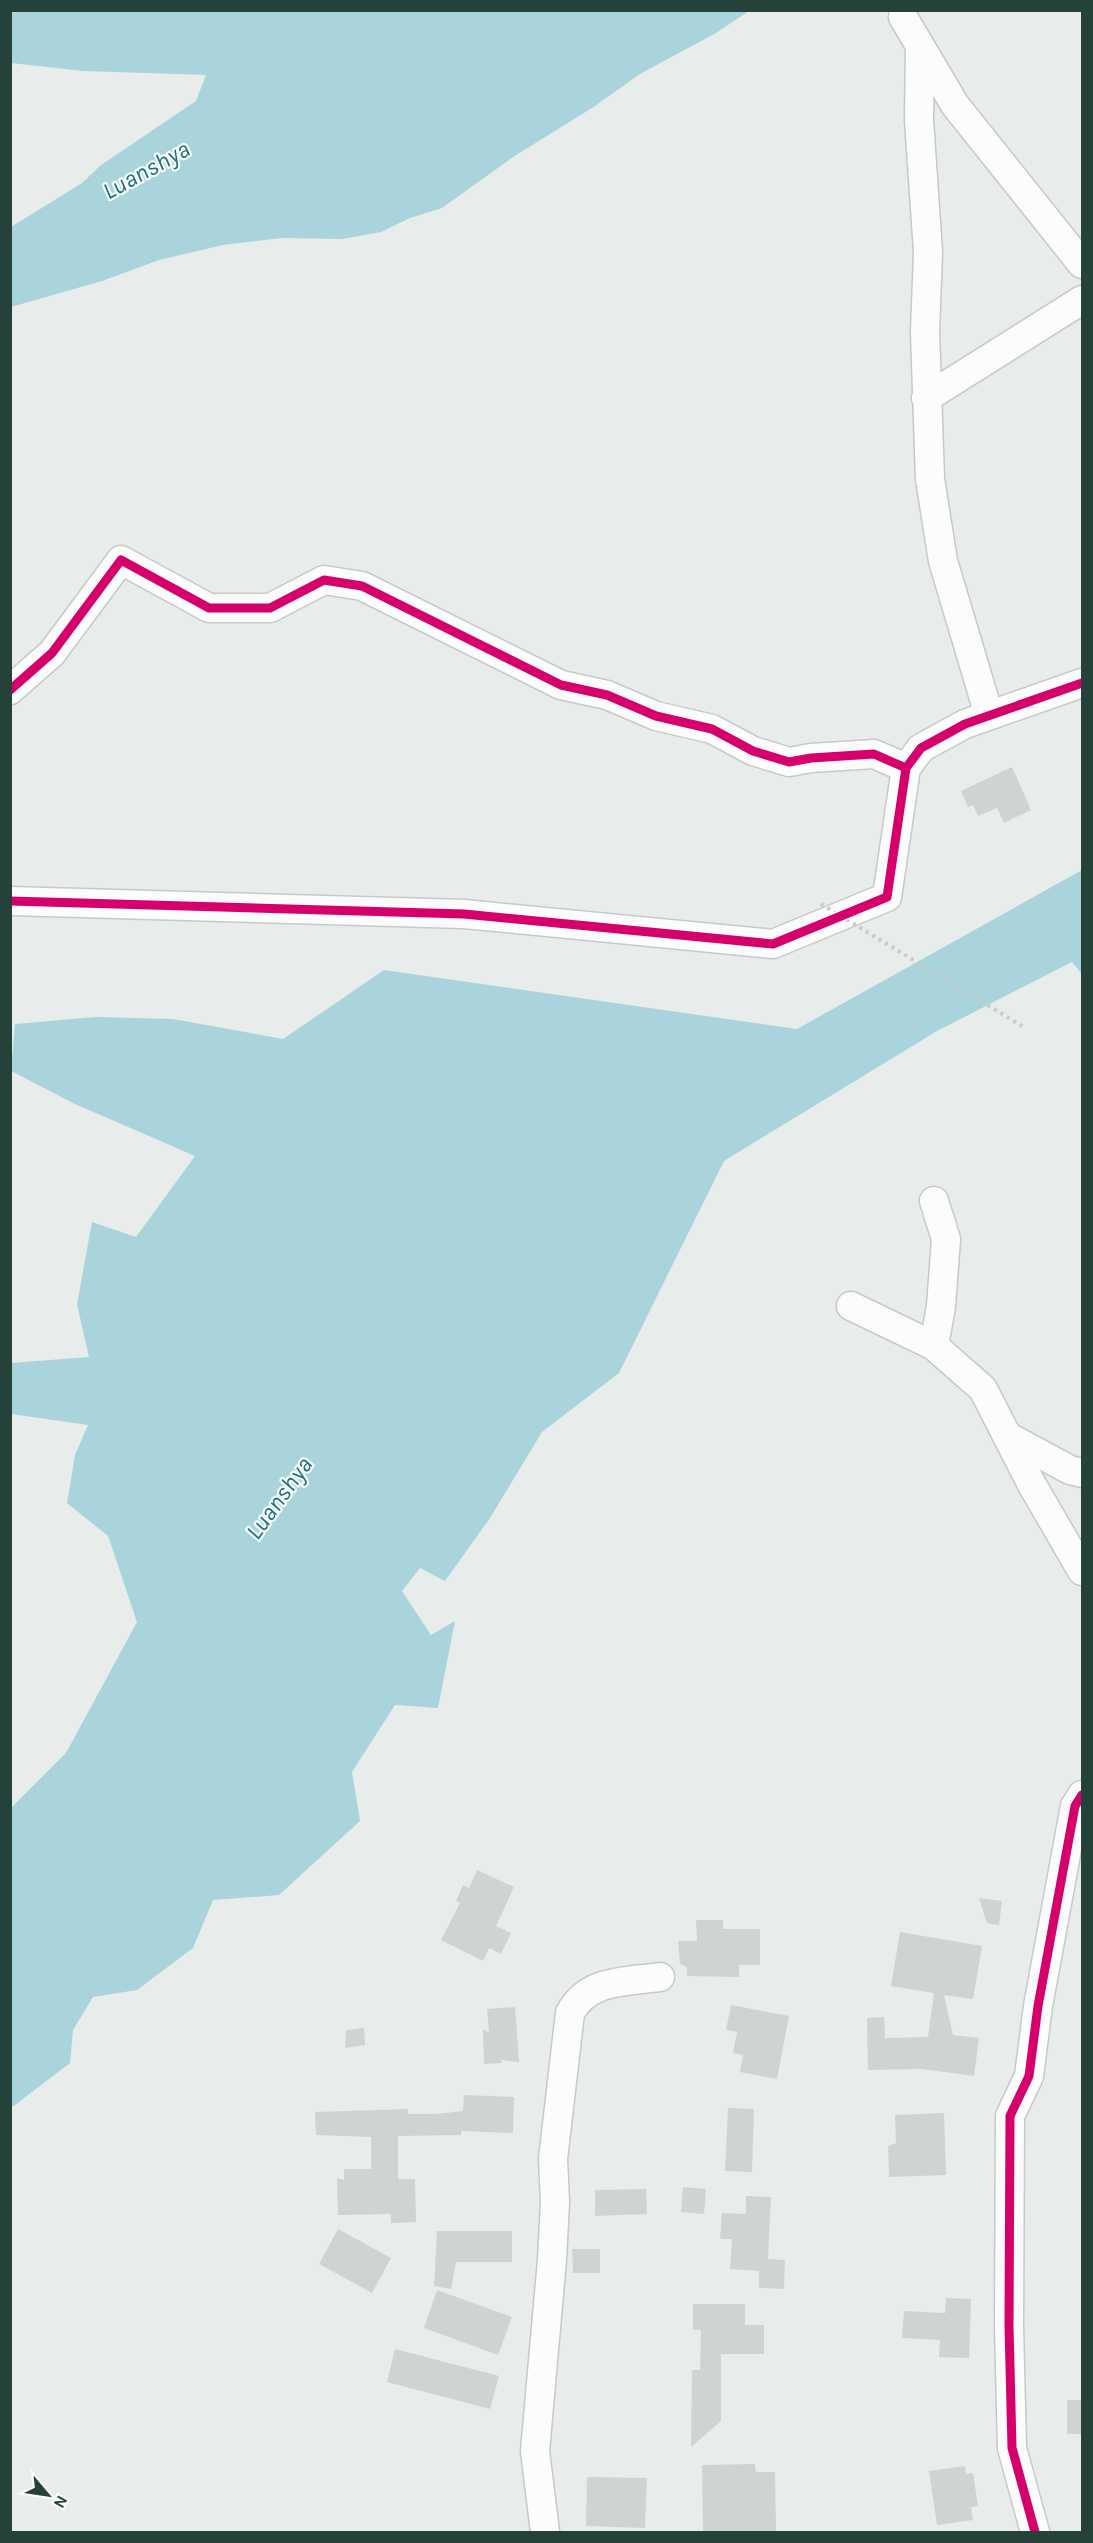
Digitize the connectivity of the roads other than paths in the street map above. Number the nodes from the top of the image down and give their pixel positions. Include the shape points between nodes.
1 (903, 16) dead end
2 (920, 46) junction
3 (1083, 264) edge
4 (1083, 300) edge
5 (926, 398) junction
6 (1083, 683) edge
7 (10, 690) edge
8 (989, 715) junction
9 (906, 768) junction
10 (10, 901) edge
11 (934, 1201) dead end
12 (851, 1306) dead end
13 (934, 1346) junction
14 (1007, 1436) junction
15 (1083, 1473) edge
16 (1083, 1571) edge
17 (1083, 1795) edge
18 (660, 1977) dead end
19 (545, 2532) edge
20 (1035, 2532) edge

1 - 2 street
2 - 3 street via 955,105
2 - 5 street via 919,120 928,252
4 - 5 street
5 - 8 street via 930,479 943,561
6 - 8 street
7 - 9 street via 52,653 121,560 210,608 270,608 324,580 362,586 561,685 607,696 656,716 712,729 753,751 789,762 874,754
8 - 9 street via 921,748
9 - 10 street via 887,897 773,944 464,914
11 - 13 street via 946,1239
12 - 13 street
13 - 14 street via 983,1389
14 - 15 street
14 - 16 street
17 - 20 street via 1075,1806 1029,2076 1010,2116 1012,2448
18 - 19 street via 588,1990 577,1998 570,2013 553,2159 552,2260 535,2451

